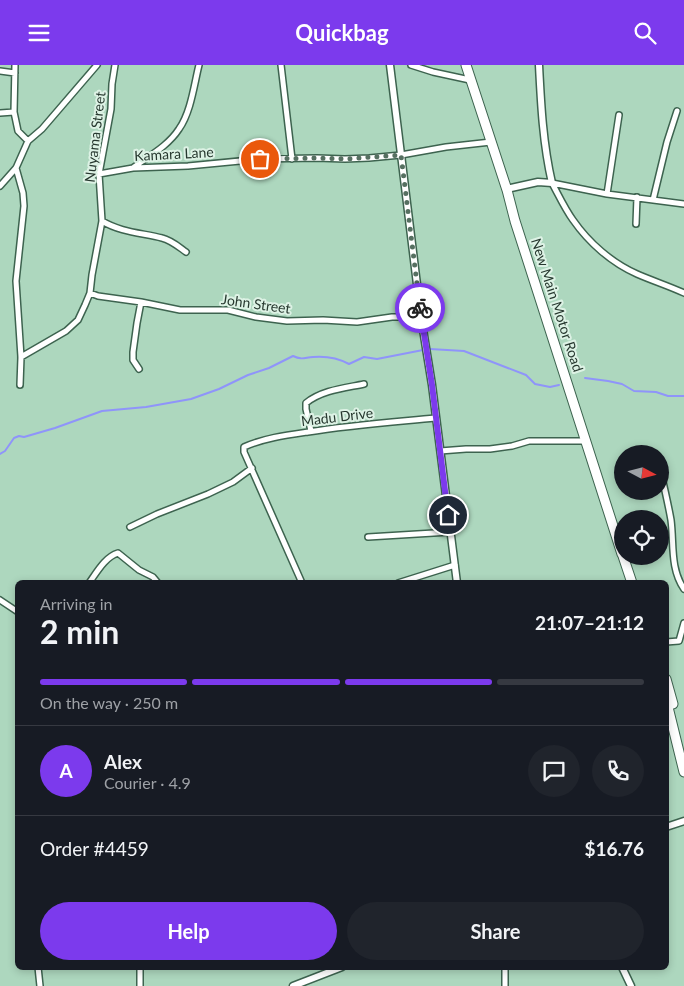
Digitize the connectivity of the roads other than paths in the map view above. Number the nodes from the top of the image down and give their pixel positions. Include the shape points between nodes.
1 (15, 65) edge
2 (97, 65) edge
3 (115, 65) edge
4 (199, 65) edge
5 (281, 65) edge
6 (390, 65) edge
7 (410, 65) edge
8 (466, 65) edge
9 (471, 65) edge
10 (539, 65) edge
11 (0, 71) edge
12 (15, 73) junction
13 (470, 80) junction
14 (676, 111) dead end
15 (14, 112) junction
16 (0, 113) edge
17 (619, 115) dead end
18 (28, 141) junction
19 (491, 142) junction
20 (401, 155) junction
21 (292, 159) junction
22 (16, 167) junction
23 (133, 168) junction
24 (99, 174) junction
25 (552, 183) junction
26 (0, 186) edge
27 (511, 188) junction
28 (607, 193) junction
29 (637, 197) junction
30 (653, 200) junction
31 (684, 204) edge
32 (102, 221) junction
33 (636, 224) dead end
34 (186, 252) dead end
35 (90, 293) junction
36 (684, 293) edge
37 (141, 302) junction
38 (421, 317) junction
39 (21, 357) junction
40 (139, 369) dead end
41 (364, 384) dead end
42 (20, 385) dead end
43 (435, 418) junction
44 (311, 431) junction
45 (586, 441) junction
46 (440, 451) junction
47 (252, 469) junction
48 (667, 500) edge
49 (614, 513) edge
50 (130, 527) dead end
51 (614, 527) edge
52 (450, 531) junction
53 (368, 537) dead end
54 (455, 565) junction
55 (626, 565) edge
56 (631, 565) edge
57 (91, 580) edge
58 (156, 580) edge
59 (301, 580) edge
60 (408, 580) edge
61 (457, 580) edge
62 (631, 580) edge
63 (636, 580) edge
64 (684, 589) edge
65 (0, 600) edge
66 (15, 610) edge
67 (684, 623) edge
68 (669, 642) edge
69 (669, 691) edge
70 (669, 719) edge
71 (684, 751) edge
72 (684, 772) edge
73 (684, 821) edge
74 (669, 826) edge
75 (38, 970) edge
76 (140, 970) edge
77 (334, 970) edge
78 (505, 970) edge
79 (623, 970) edge
80 (40, 986) edge
81 (140, 986) edge
82 (292, 986) edge
83 (504, 986) edge
84 (631, 986) edge

1 - 12 street
2 - 18 street
3 - 24 street, Nuyama Street
4 - 23 street via 180,128 161,148
5 - 21 street
6 - 20 street
7 - 13 street
8 - 13 highway, New Main Motor Road
9 - 27 highway, New Main Motor Road
10 - 25 street via 544,143
11 - 12 street
12 - 15 street
13 - 19 highway, New Main Motor Road
14 - 30 street
15 - 16 street
15 - 18 street via 18,131
17 - 28 street
18 - 22 street
19 - 20 street, Kamara Lane
19 - 45 highway, New Main Motor Road
20 - 21 street, Kamara Lane
20 - 38 street
21 - 23 street, Kamara Lane
22 - 26 street
22 - 39 street via 24,193 16,281
23 - 24 street, Kamara Lane
24 - 32 street, Nuyama Street
25 - 27 street via 538,182
25 - 28 street
25 - 36 street via 572,219 600,249 636,274
27 - 49 highway, New Main Motor Road
28 - 29 street
29 - 30 street
29 - 33 street
30 - 31 street
32 - 34 street via 164,239
32 - 35 street, Nuyama Street
35 - 37 street, John Street
35 - 39 street, Nuyama Street via 78,320 66,331
37 - 38 street, John Street via 180,310 228,310 287,321 357,322
37 - 40 street via 133,352 133,361
38 - 43 street
39 - 42 street
41 - 44 street via 335,390 306,403
43 - 44 street, Madu Drive
43 - 46 street
44 - 47 street, Madu Drive via 244,447
45 - 46 street via 529,441 490,449
45 - 51 highway, New Main Motor Road
46 - 52 street
47 - 50 street via 233,482
47 - 59 street
48 - 64 street via 676,571
52 - 53 street
52 - 54 street
54 - 60 street
54 - 61 street
55 - 62 highway, New Main Motor Road
56 - 63 highway
57 - 58 street via 103,563 118,553
65 - 66 street
67 - 68 street via 679,641
69 - 71 highway
70 - 72 highway
73 - 74 street
75 - 80 street
76 - 81 street
77 - 82 street
78 - 83 street
79 - 84 street

